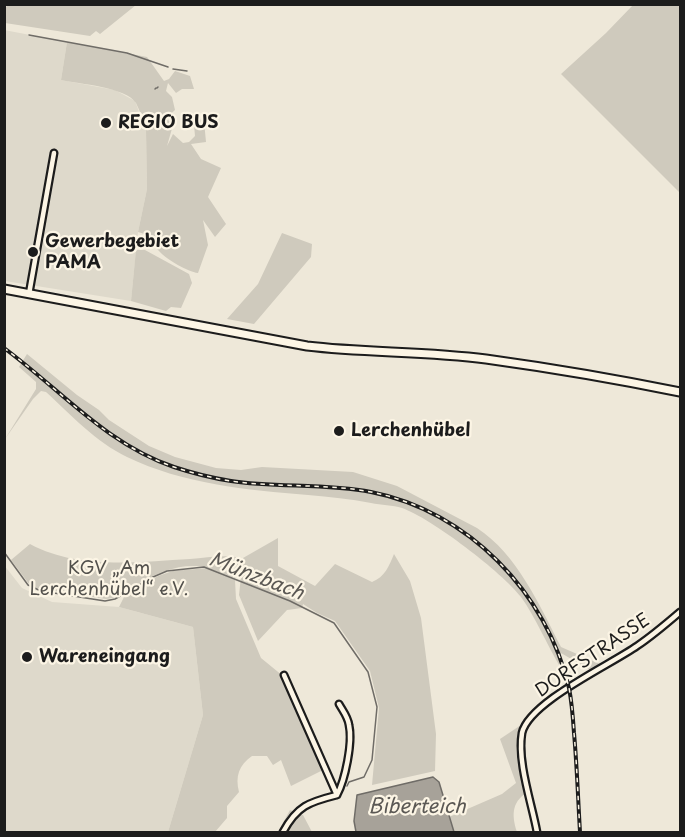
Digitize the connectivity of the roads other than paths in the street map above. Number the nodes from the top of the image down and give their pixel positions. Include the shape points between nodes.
1 (54, 153) dead end
2 (4, 289) edge
3 (29, 294) junction
4 (681, 392) edge
5 (681, 612) edge
6 (284, 675) dead end
7 (339, 705) dead end
8 (337, 795) junction
9 (283, 832) edge
10 (537, 832) edge

1 - 3 street
2 - 3 main road
3 - 4 main road via 307,346 485,359
5 - 10 street, DORFSTRASSE via 636,647 550,700 524,726 521,744
6 - 8 street
7 - 8 street via 350,731
8 - 9 street via 308,804

